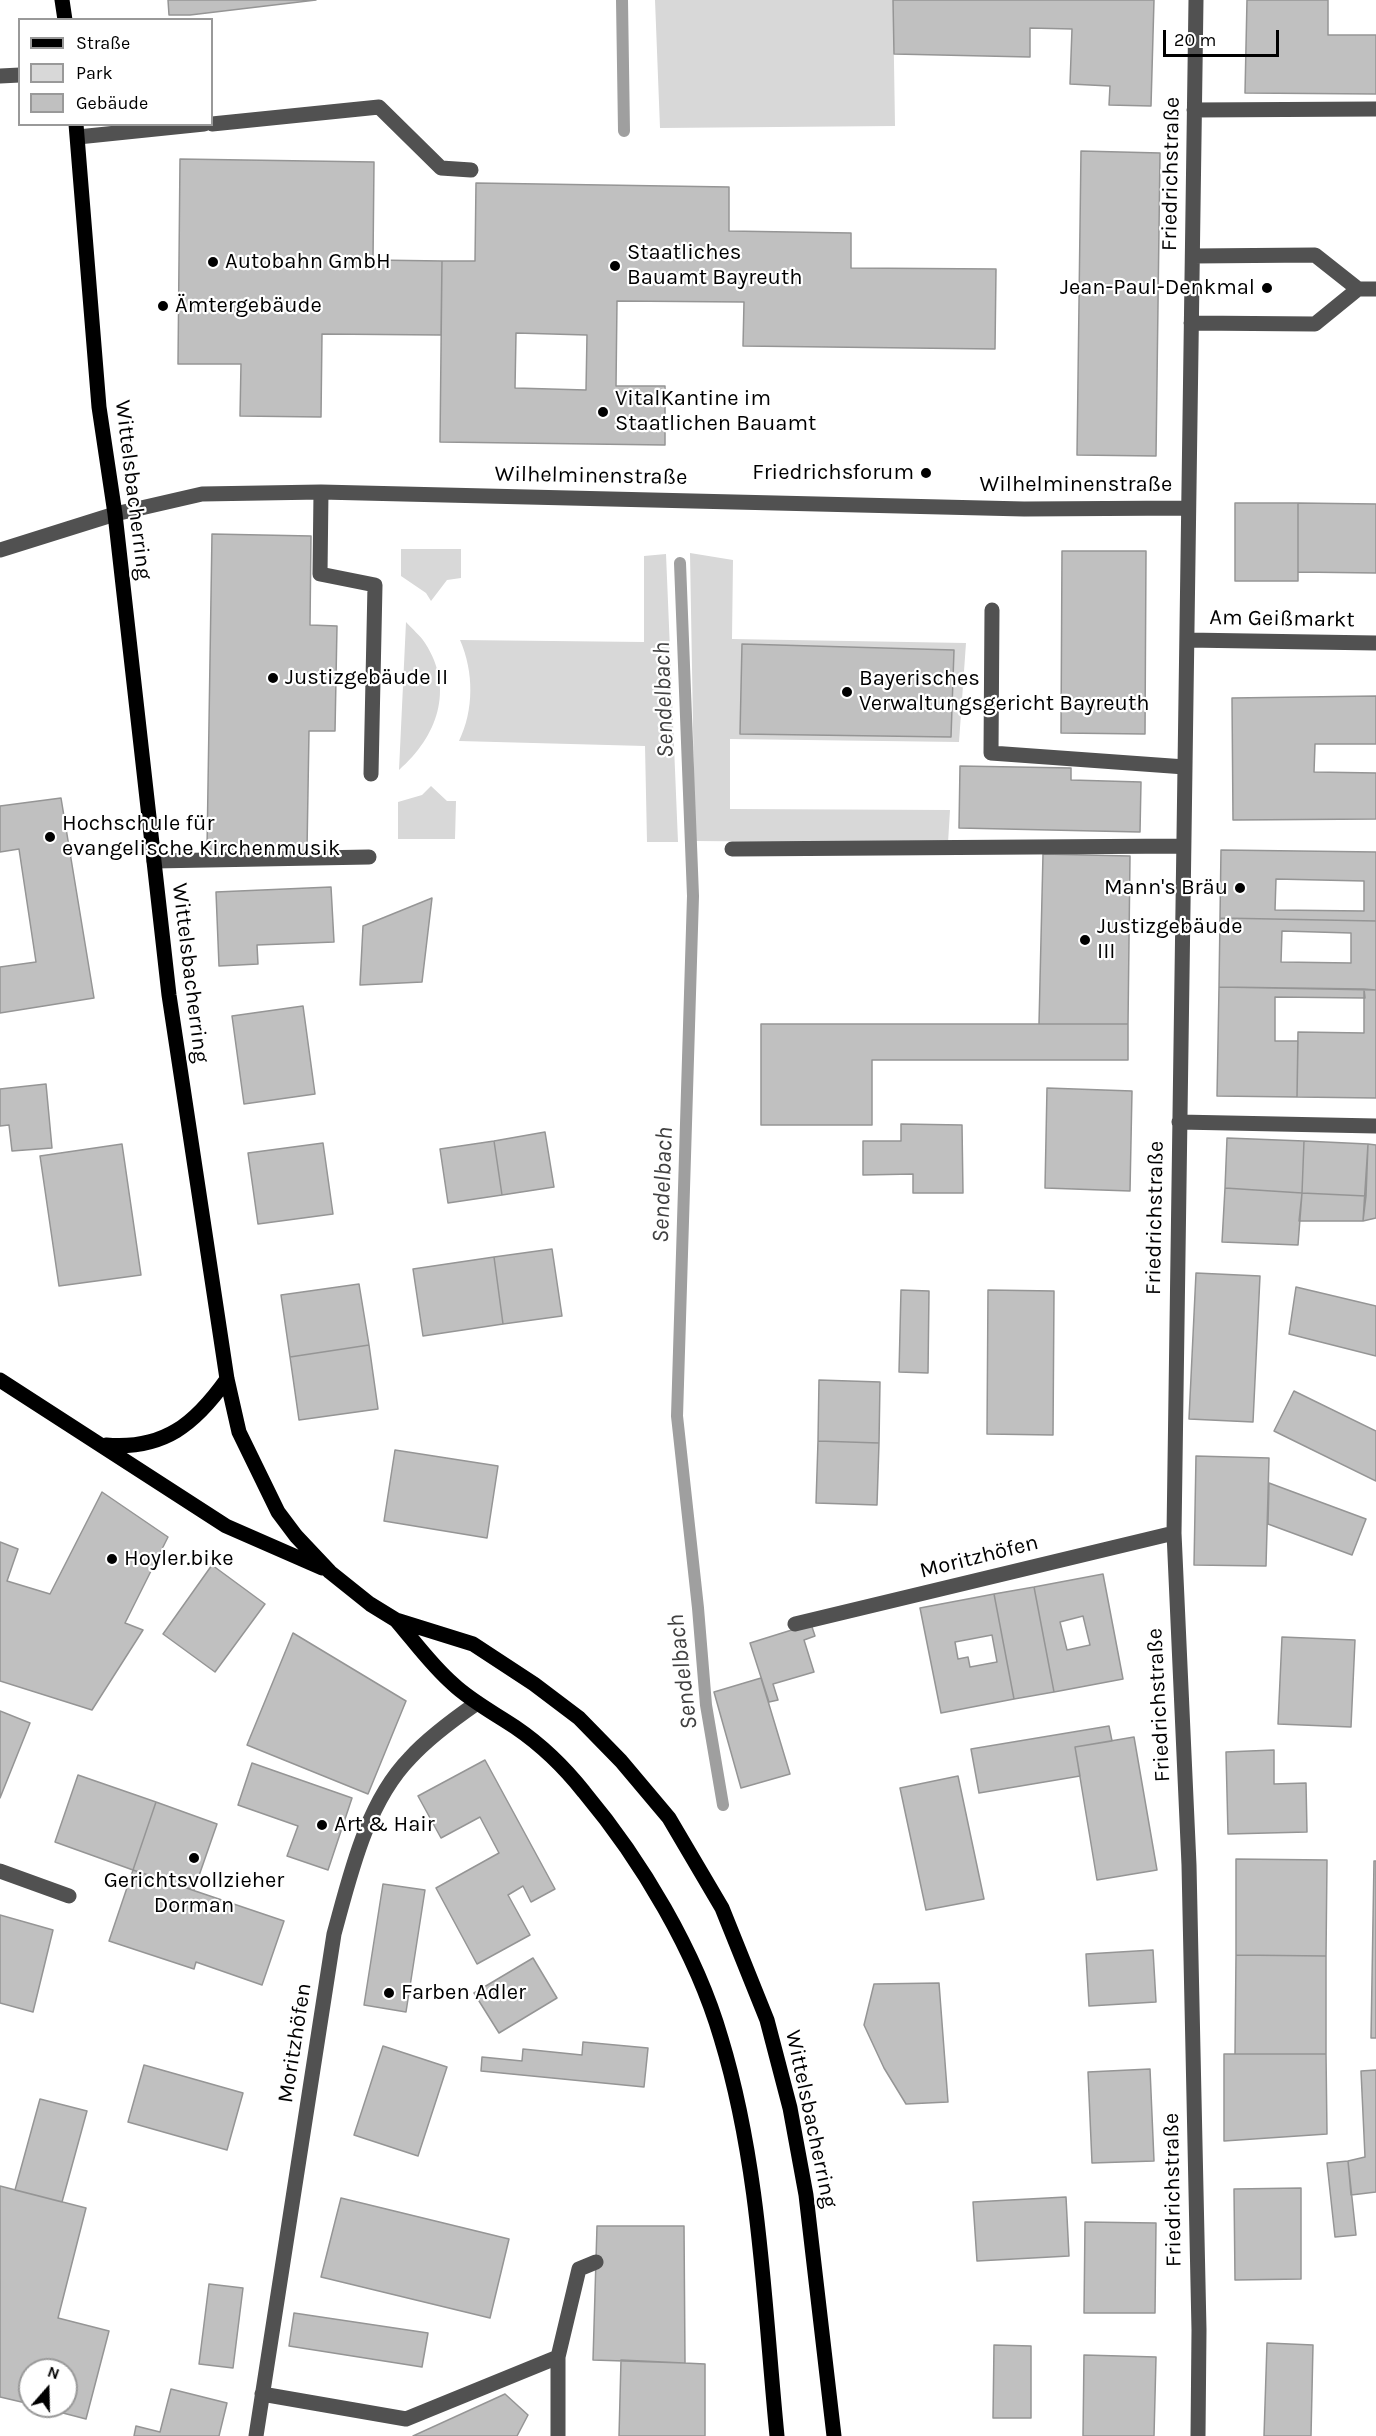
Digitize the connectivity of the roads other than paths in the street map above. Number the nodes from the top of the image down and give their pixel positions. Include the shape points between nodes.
1 (62, 0) edge
2 (1196, 0) edge
3 (65, 18) edge
4 (18, 75) edge
5 (0, 76) edge
6 (1376, 109) edge
7 (1194, 110) junction
8 (213, 124) edge
9 (168, 126) edge
10 (77, 131) edge
11 (471, 170) dead end
12 (1193, 256) junction
13 (1358, 289) junction
14 (1376, 289) edge
15 (1191, 323) junction
16 (321, 492) junction
17 (1188, 508) junction
18 (115, 514) junction
19 (0, 550) edge
20 (992, 610) dead end
21 (1186, 640) junction
22 (1376, 642) edge
23 (1185, 767) junction
24 (371, 774) dead end
25 (1183, 846) junction
26 (732, 849) dead end
27 (369, 857) dead end
28 (154, 861) junction
29 (1179, 1122) junction
30 (1376, 1126) edge
31 (227, 1379) junction
32 (0, 1380) edge
33 (103, 1445) junction
34 (1174, 1533) junction
35 (330, 1572) junction
36 (396, 1620) junction
37 (795, 1624) dead end
38 (477, 1703) junction
39 (0, 1871) edge
40 (69, 1896) dead end
41 (596, 2262) dead end
42 (558, 2357) junction
43 (262, 2394) junction
44 (256, 2436) edge
45 (558, 2436) edge
46 (777, 2436) edge
47 (834, 2436) edge
48 (1198, 2436) edge

1 - 3 main road
2 - 7 street, Friedrichstraße
4 - 5 street
6 - 7 street
7 - 12 street, Friedrichstraße
8 - 11 street via 379,107 441,168
9 - 10 street
10 - 18 main road, Wittelsbacherring via 99,407
12 - 13 street via 1315,255
12 - 15 street, Friedrichstraße
13 - 14 street
13 - 15 street via 1315,324
15 - 17 street, Friedrichstraße
16 - 17 street, Wilhelminenstraße via 1024,509
16 - 18 street, Wilhelminenstraße via 202,494
16 - 24 street via 320,574 375,585
17 - 21 street, Friedrichstraße
18 - 19 street, Wilhelminenstraße
18 - 28 main road, Wittelsbacherring
20 - 23 street via 991,753
21 - 22 street, Am Geißmarkt
21 - 23 street, Friedrichstraße
23 - 25 street, Friedrichstraße
25 - 26 street
25 - 29 street, Friedrichstraße
27 - 28 street
28 - 31 main road, Wittelsbacherring via 169,995
29 - 30 street
29 - 34 street, Friedrichstraße
31 - 33 main road via 192,1420 166,1436 127,1447
31 - 35 main road, Wittelsbacherring via 239,1432 278,1512
32 - 33 main road
33 - 35 main road via 226,1526
34 - 37 street, Moritzhöfen
34 - 48 street, Friedrichstraße via 1189,1865
35 - 36 main road, Wittelsbacherring
36 - 38 main road, Wittelsbacherring via 452,1684
36 - 47 main road, Wittelsbacherring via 473,1644 579,1718 669,1818 722,1908 767,2020 790,2108 806,2195
38 - 43 street, Moritzhöfen via 409,1759 383,1795 355,1856 334,1934
38 - 46 main road, Wittelsbacherring via 518,1729 584,1791 630,1853 680,1937 703,1985 721,2037 742,2123 755,2208
39 - 40 street
41 - 42 street via 579,2270
42 - 43 street via 406,2419
42 - 45 street
43 - 44 street, Moritzhöfen

